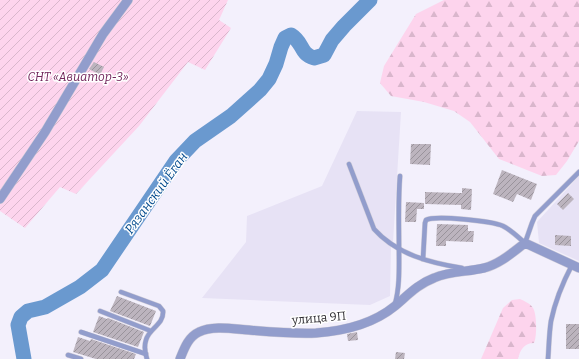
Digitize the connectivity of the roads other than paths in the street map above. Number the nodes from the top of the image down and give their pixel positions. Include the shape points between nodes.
1 (128, 0) edge
2 (349, 164) dead end
3 (579, 172) edge
4 (400, 176) dead end
5 (0, 199) edge
6 (525, 243) junction
7 (399, 250) junction
8 (423, 259) junction
9 (575, 267) edge
10 (473, 270) junction
11 (121, 292) dead end
12 (395, 306) junction
13 (100, 311) dead end
14 (151, 331) junction
15 (81, 332) dead end
16 (68, 355) dead end
17 (146, 356) edge
18 (81, 359) edge
19 (180, 359) edge
20 (548, 359) edge

1 - 5 street via 103,34 45,132
2 - 7 lane via 374,229
3 - 6 lane via 536,216
4 - 7 lane
6 - 8 lane via 498,224 432,218 426,220 425,224
6 - 9 street
6 - 10 street, улица 9П via 495,264
7 - 8 lane
7 - 12 lane
8 - 10 lane
9 - 20 lane via 565,278 554,310
10 - 12 street, улица 9П via 450,273 420,284
11 - 14 lane via 161,308 162,320
12 - 19 street, улица 9П via 367,323 332,331 300,334 230,328 208,329 192,337
13 - 14 lane
14 - 17 lane via 145,345
15 - 17 lane
16 - 18 lane

